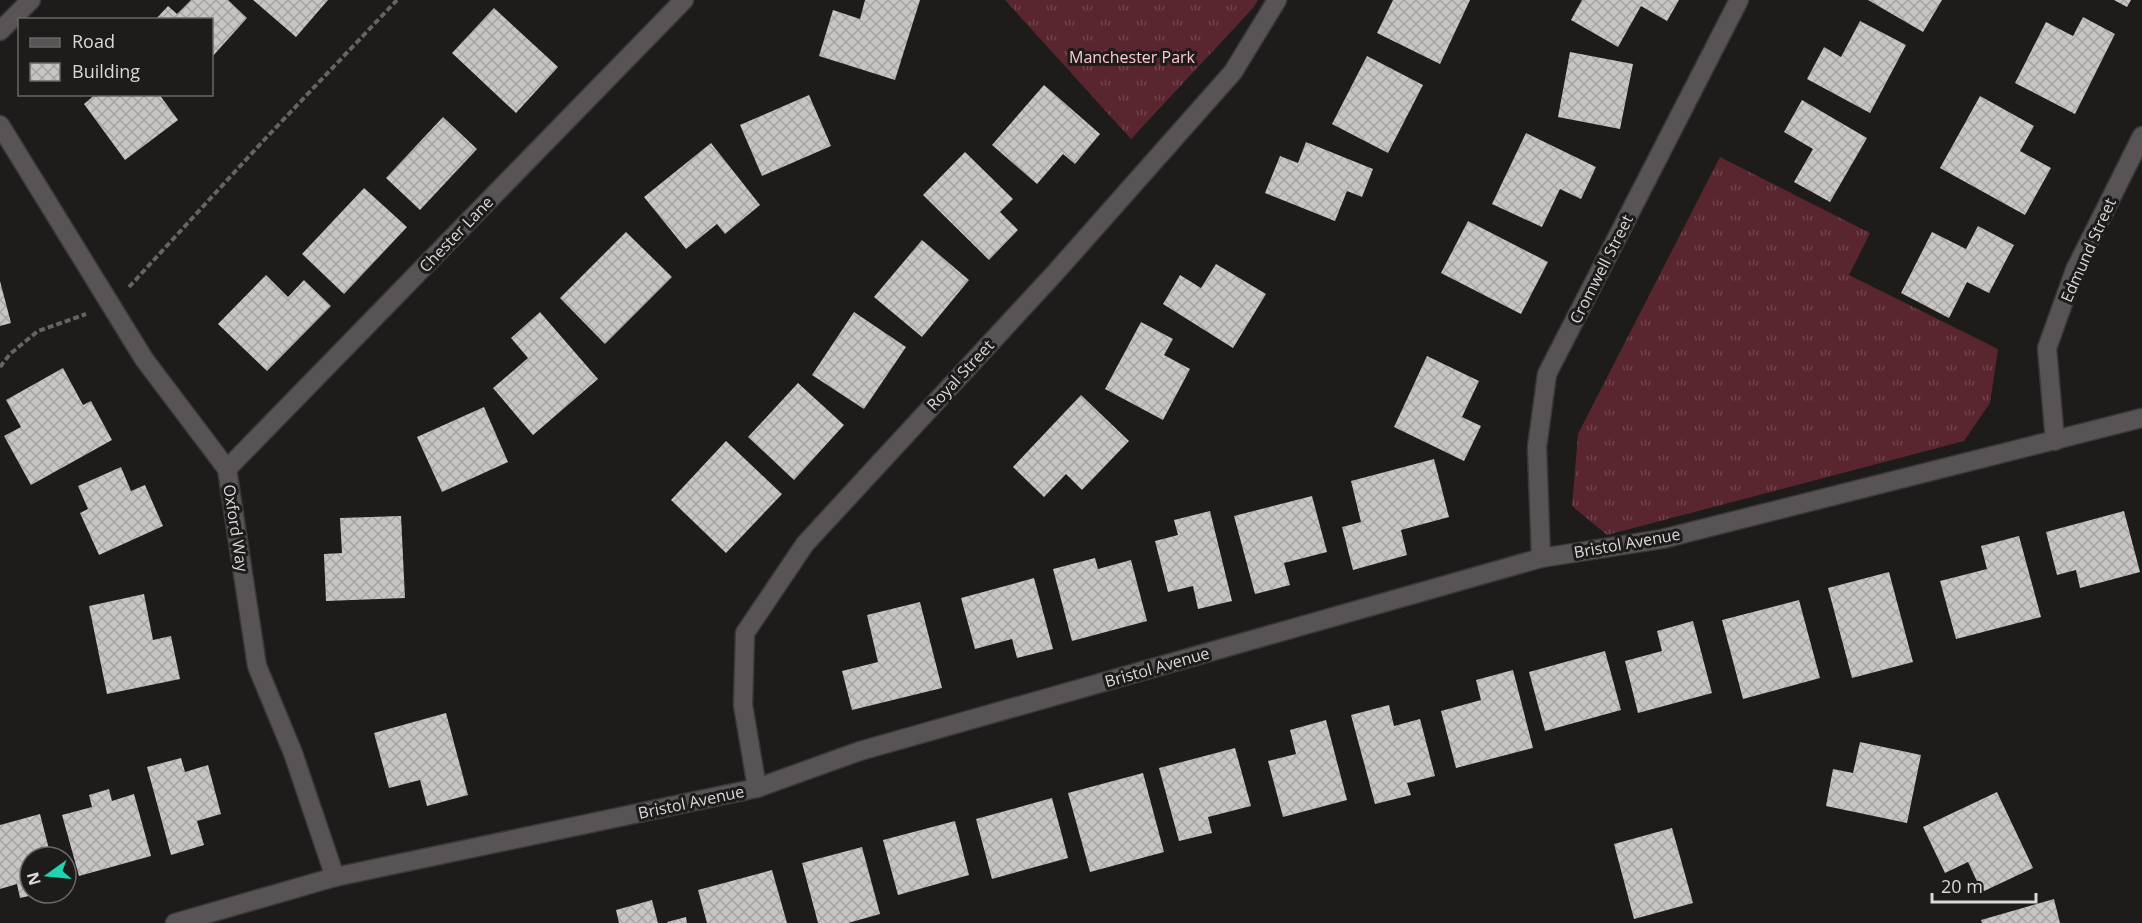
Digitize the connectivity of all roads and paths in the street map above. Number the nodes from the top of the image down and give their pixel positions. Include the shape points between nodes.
1 (31, 0) edge
2 (396, 0) edge
3 (684, 0) edge
4 (1277, 0) edge
5 (1739, 0) edge
6 (0, 31) edge
7 (0, 125) edge
8 (2142, 136) edge
9 (111, 305) junction
10 (0, 367) edge
11 (2142, 418) edge
12 (2055, 441) junction
13 (227, 469) junction
14 (1541, 558) junction
15 (758, 788) junction
16 (335, 877) junction
17 (175, 923) edge

1 - 6 street
2 - 9 path
3 - 13 street, Chester Lane
4 - 15 street, Royal Street via 1233,72 1055,273 805,544 746,633 742,705
5 - 14 street, Cromwell Street via 1547,374 1537,447
7 - 9 street, Oxford Way
8 - 12 street, Edmund Street via 2075,270 2047,348
9 - 10 path via 38,331
9 - 13 street, Oxford Way via 144,359
11 - 12 street, Bristol Avenue
12 - 14 street, Bristol Avenue via 1662,539
13 - 16 street, Oxford Way via 257,666 293,753
14 - 15 street, Bristol Avenue via 860,751
15 - 16 street, Bristol Avenue
16 - 17 street, Bristol Avenue

